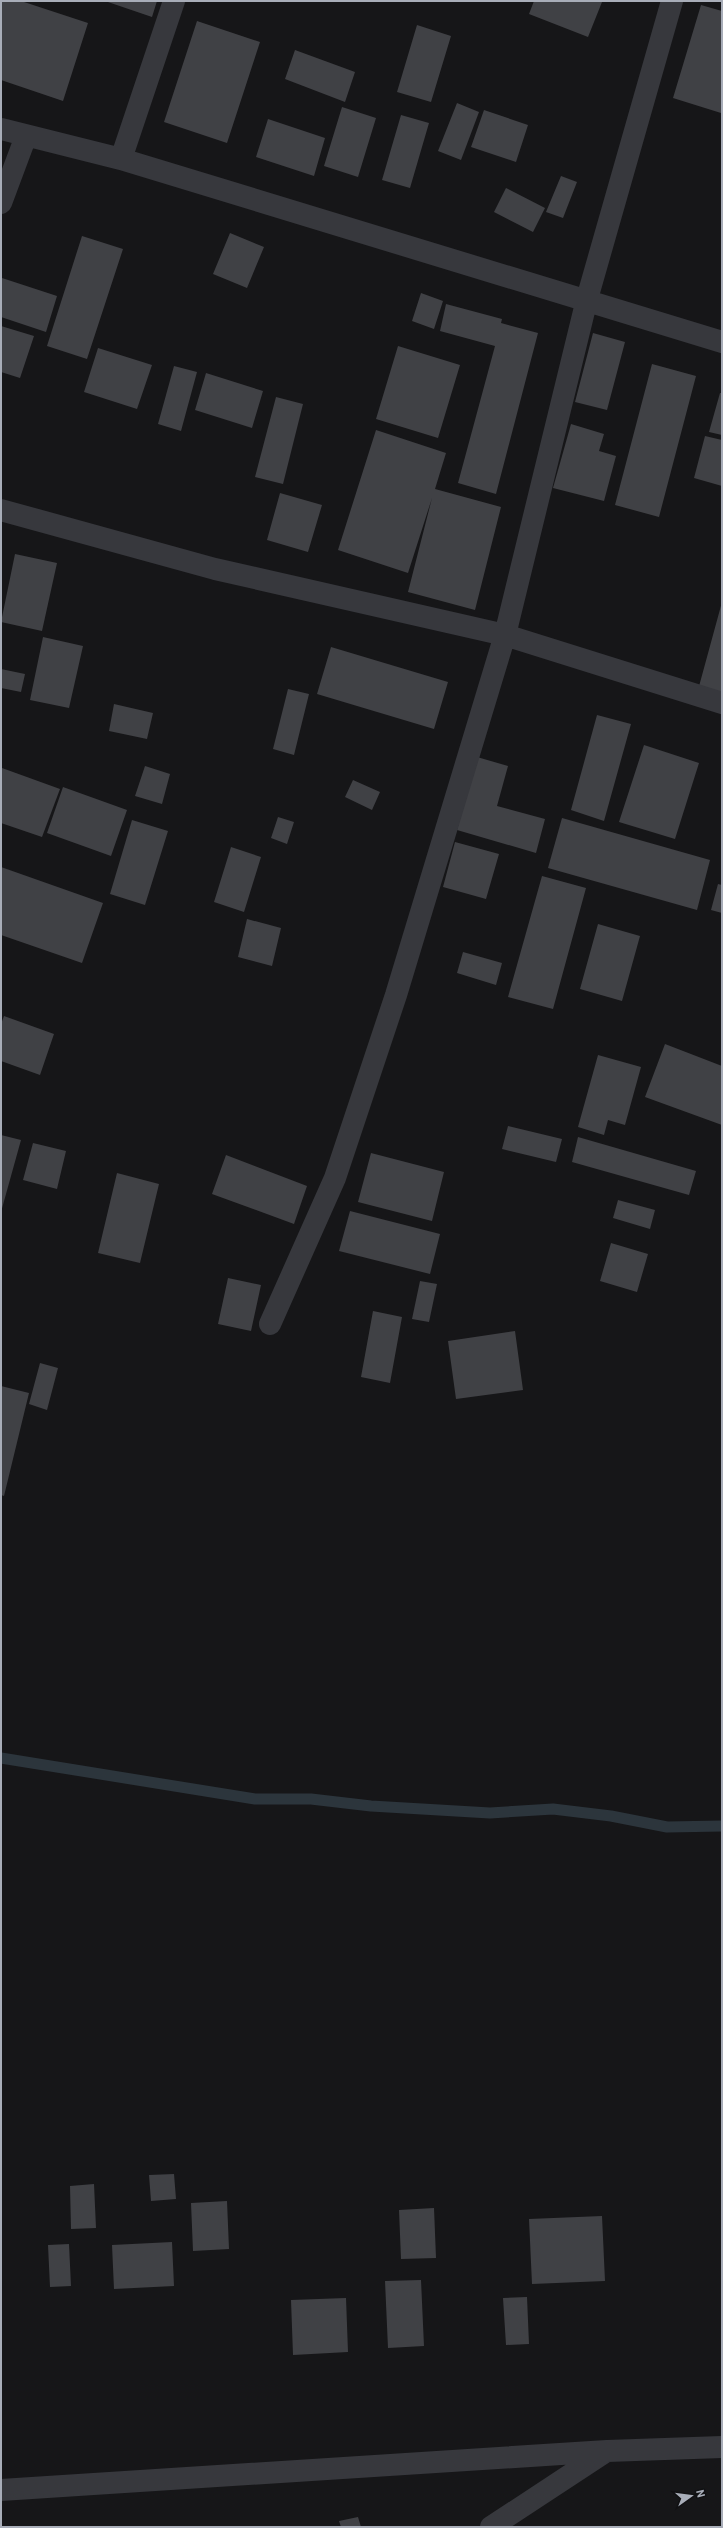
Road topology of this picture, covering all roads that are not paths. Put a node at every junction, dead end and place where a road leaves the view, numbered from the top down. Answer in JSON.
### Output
{"nodes":[{"id":1,"x":174,"y":1,"type":"edge"},
{"id":2,"x":672,"y":1,"type":"edge"},
{"id":3,"x":1,"y":128,"type":"edge"},
{"id":4,"x":26,"y":136,"type":"junction"},
{"id":5,"x":121,"y":159,"type":"junction"},
{"id":6,"x":1,"y":204,"type":"edge"},
{"id":7,"x":587,"y":299,"type":"junction"},
{"id":8,"x":722,"y":342,"type":"edge"},
{"id":9,"x":1,"y":510,"type":"edge"},
{"id":10,"x":505,"y":635,"type":"junction"},
{"id":11,"x":722,"y":703,"type":"edge"},
{"id":12,"x":270,"y":1324,"type":"dead end"},
{"id":13,"x":722,"y":2447,"type":"edge"},
{"id":14,"x":607,"y":2451,"type":"junction"},
{"id":15,"x":1,"y":2490,"type":"edge"},
{"id":16,"x":491,"y":2527,"type":"edge"}],
"edges":[{"from":1,"to":5,"type":"street"},
{"from":2,"to":7,"type":"street"},
{"from":3,"to":4,"type":"street"},
{"from":4,"to":5,"type":"street"},
{"from":4,"to":6,"type":"street"},
{"from":5,"to":7,"type":"street"},
{"from":7,"to":8,"type":"street"},
{"from":7,"to":10,"type":"street"},
{"from":9,"to":10,"type":"street"},
{"from":10,"to":11,"type":"street"},
{"from":10,"to":12,"type":"street"},
{"from":13,"to":14,"type":"street"},
{"from":14,"to":15,"type":"street"},
{"from":14,"to":16,"type":"street"}]}
